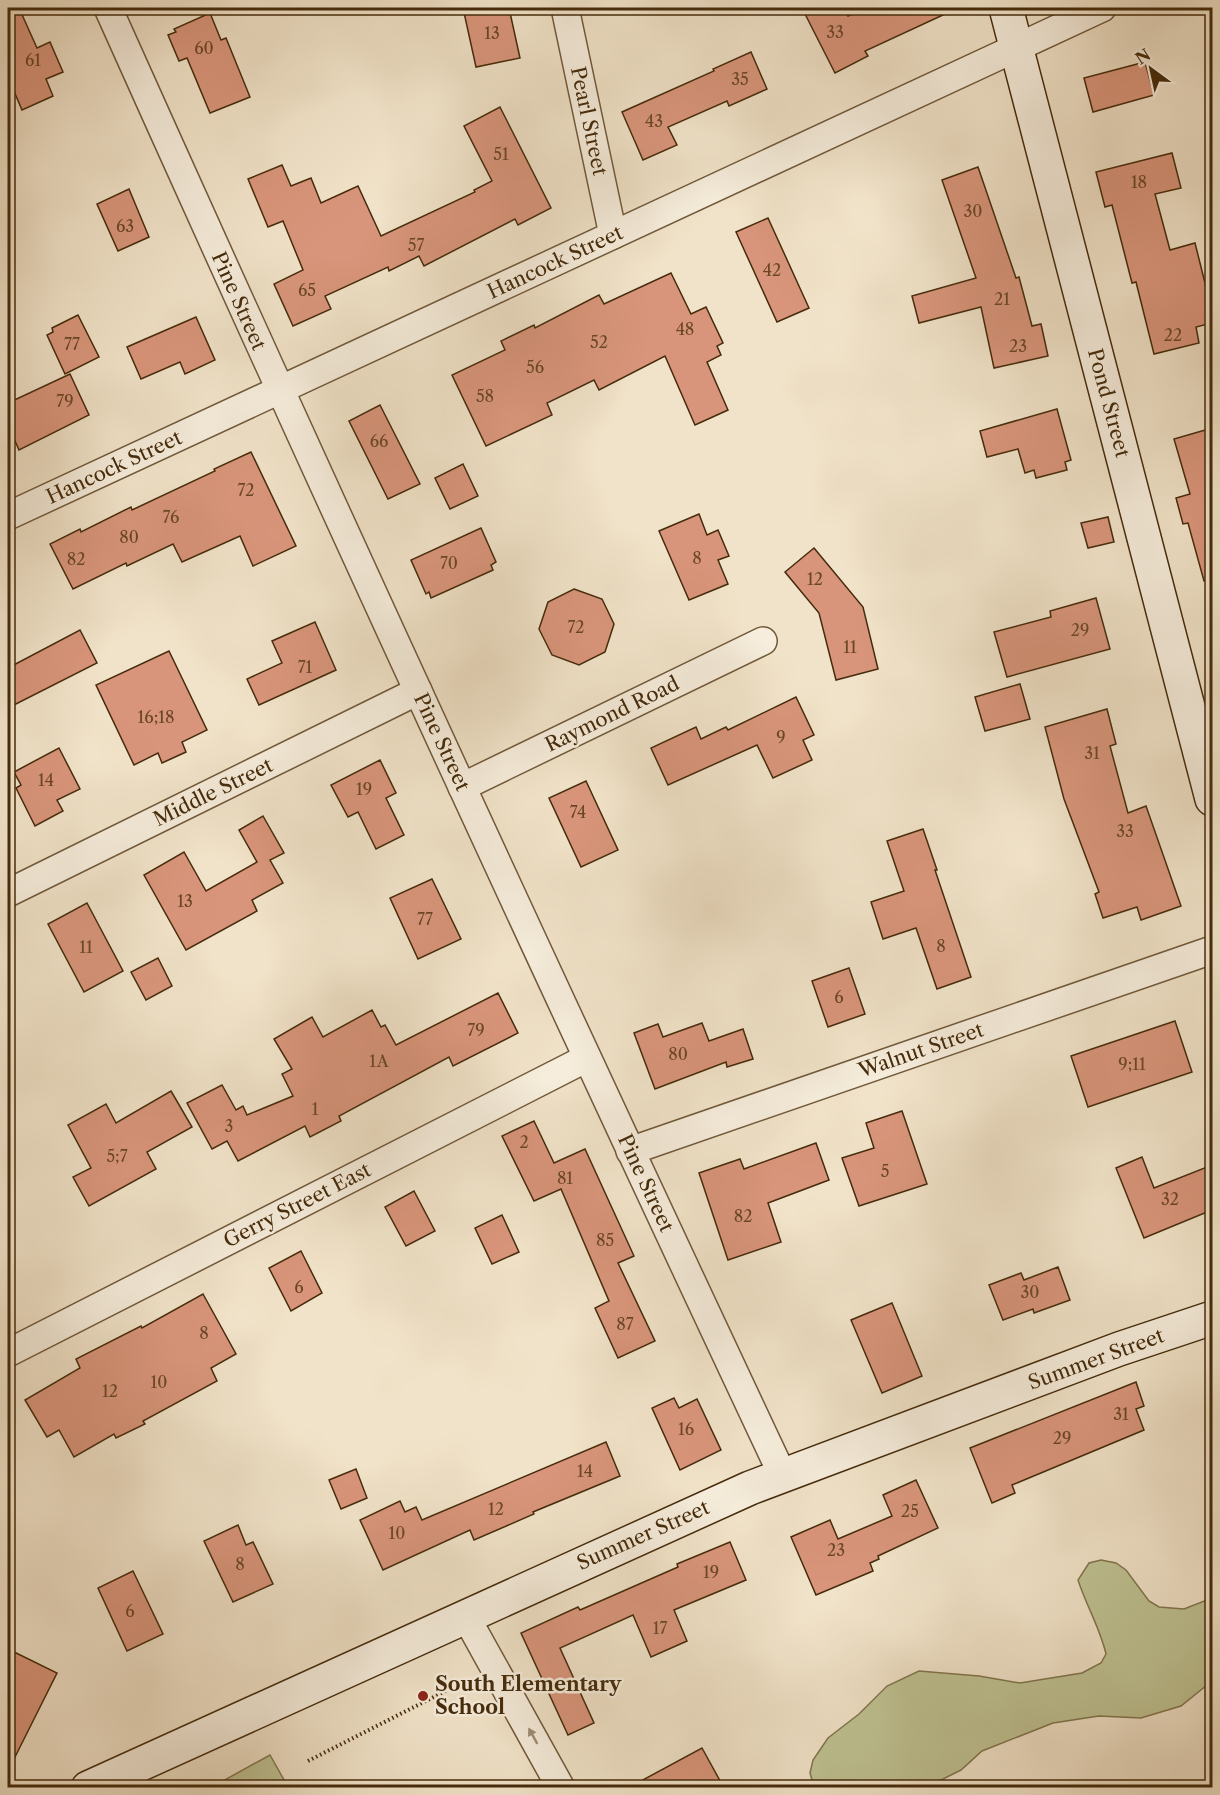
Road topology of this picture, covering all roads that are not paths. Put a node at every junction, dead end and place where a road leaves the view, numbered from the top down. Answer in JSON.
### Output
{"nodes":[{"id":1,"x":108,"y":8,"type":"edge"},
{"id":2,"x":565,"y":8,"type":"edge"},
{"id":3,"x":1006,"y":8,"type":"edge"},
{"id":4,"x":1102,"y":8,"type":"edge"},
{"id":5,"x":1016,"y":47,"type":"junction"},
{"id":6,"x":613,"y":235,"type":"junction"},
{"id":7,"x":279,"y":391,"type":"junction"},
{"id":8,"x":8,"y":516,"type":"edge"},
{"id":9,"x":763,"y":641,"type":"dead end"},
{"id":10,"x":418,"y":691,"type":"junction"},
{"id":11,"x":462,"y":787,"type":"junction"},
{"id":12,"x":1212,"y":799,"type":"edge"},
{"id":13,"x":8,"y":893,"type":"edge"},
{"id":14,"x":1212,"y":950,"type":"edge"},
{"id":15,"x":587,"y":1058,"type":"junction"},
{"id":16,"x":630,"y":1151,"type":"junction"},
{"id":17,"x":1212,"y":1318,"type":"edge"},
{"id":18,"x":8,"y":1353,"type":"edge"},
{"id":19,"x":782,"y":1474,"type":"junction"},
{"id":20,"x":465,"y":1615,"type":"junction"},
{"id":21,"x":88,"y":1788,"type":"edge"},
{"id":22,"x":561,"y":1788,"type":"edge"}],
"edges":[{"from":1,"to":7,"type":"street","name":"Pine Street"},
{"from":2,"to":6,"type":"street","name":"Pearl Street"},
{"from":3,"to":5,"type":"main road","name":"Pond Street"},
{"from":4,"to":5,"type":"street","name":"Hancock Street"},
{"from":5,"to":6,"type":"street","name":"Hancock Street"},
{"from":5,"to":12,"type":"main road","name":"Pond Street"},
{"from":6,"to":7,"type":"street","name":"Hancock Street"},
{"from":7,"to":8,"type":"street","name":"Hancock Street"},
{"from":7,"to":10,"type":"street","name":"Pine Street"},
{"from":9,"to":11,"type":"street","name":"Raymond Road"},
{"from":10,"to":11,"type":"street","name":"Pine Street"},
{"from":10,"to":13,"type":"street","name":"Middle Street"},
{"from":11,"to":15,"type":"street","name":"Pine Street"},
{"from":14,"to":16,"type":"street","name":"Walnut Street"},
{"from":15,"to":16,"type":"street","name":"Pine Street"},
{"from":15,"to":18,"type":"street","name":"Gerry Street East"},
{"from":16,"to":19,"type":"street","name":"Pine Street"},
{"from":17,"to":19,"type":"main road","name":"Summer Street"},
{"from":19,"to":20,"type":"main road","name":"Summer Street"},
{"from":20,"to":21,"type":"main road","name":"Summer Street"},
{"from":22,"to":20,"type":"street","one_way":true}]}
